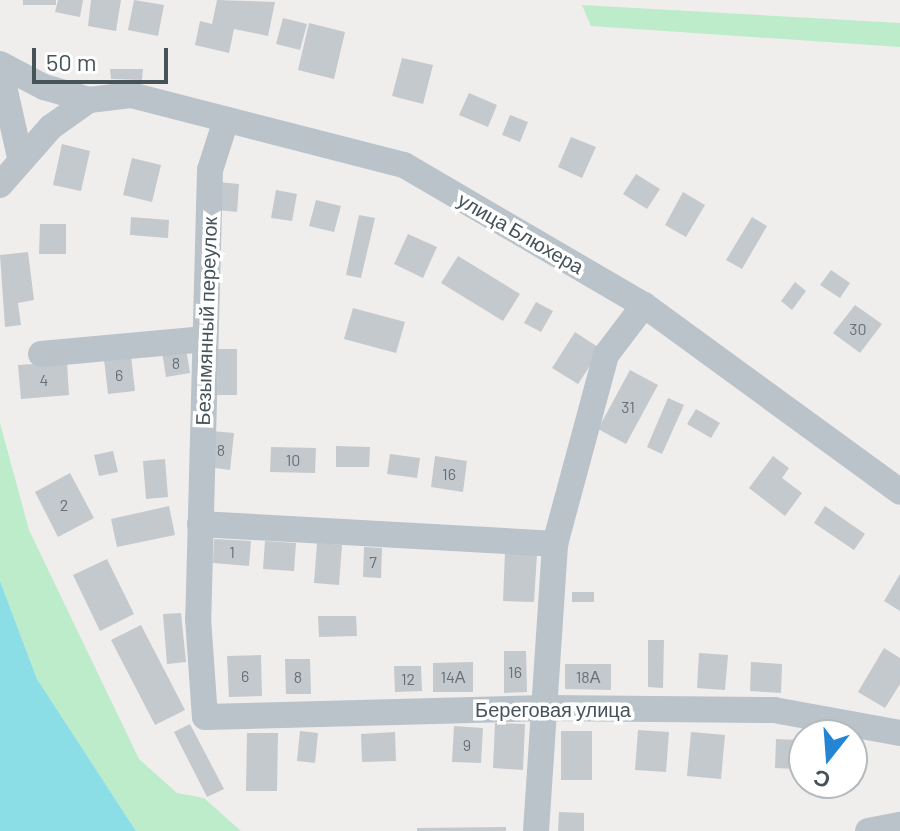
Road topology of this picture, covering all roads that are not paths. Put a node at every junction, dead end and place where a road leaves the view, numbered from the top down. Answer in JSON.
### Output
{"nodes":[{"id":1,"x":0,"y":66,"type":"edge"},
{"id":2,"x":89,"y":100,"type":"junction"},
{"id":3,"x":226,"y":120,"type":"junction"},
{"id":4,"x":20,"y":157,"type":"junction"},
{"id":5,"x":0,"y":185,"type":"edge"},
{"id":6,"x":644,"y":305,"type":"junction"},
{"id":7,"x":205,"y":339,"type":"junction"},
{"id":8,"x":41,"y":354,"type":"dead end"},
{"id":9,"x":900,"y":492,"type":"edge"},
{"id":10,"x":200,"y":524,"type":"junction"},
{"id":11,"x":555,"y":544,"type":"junction"},
{"id":12,"x":545,"y":708,"type":"junction"},
{"id":13,"x":205,"y":717,"type":"joint"},
{"id":14,"x":900,"y":733,"type":"edge"},
{"id":15,"x":900,"y":825,"type":"edge"},
{"id":16,"x":536,"y":831,"type":"edge"},
{"id":17,"x":868,"y":831,"type":"edge"}],
"edges":[{"from":1,"to":2,"type":"street","name":"улица Блюхера"},
{"from":1,"to":4,"type":"street"},
{"from":2,"to":3,"type":"street","name":"улица Блюхера"},
{"from":2,"to":4,"type":"street"},
{"from":3,"to":6,"type":"street","name":"улица Блюхера"},
{"from":3,"to":7,"type":"street","name":"Безымянный переулок"},
{"from":4,"to":5,"type":"street"},
{"from":6,"to":9,"type":"street","name":"улица Блюхера"},
{"from":6,"to":11,"type":"street"},
{"from":7,"to":8,"type":"street"},
{"from":7,"to":10,"type":"street","name":"Безымянный переулок"},
{"from":10,"to":11,"type":"street"},
{"from":10,"to":13,"type":"street","name":"Безымянный переулок"},
{"from":11,"to":12,"type":"street"},
{"from":12,"to":13,"type":"street","name":"Береговая улица"},
{"from":12,"to":14,"type":"street","name":"Береговая улица"},
{"from":12,"to":16,"type":"street"},
{"from":15,"to":17,"type":"street"}]}
